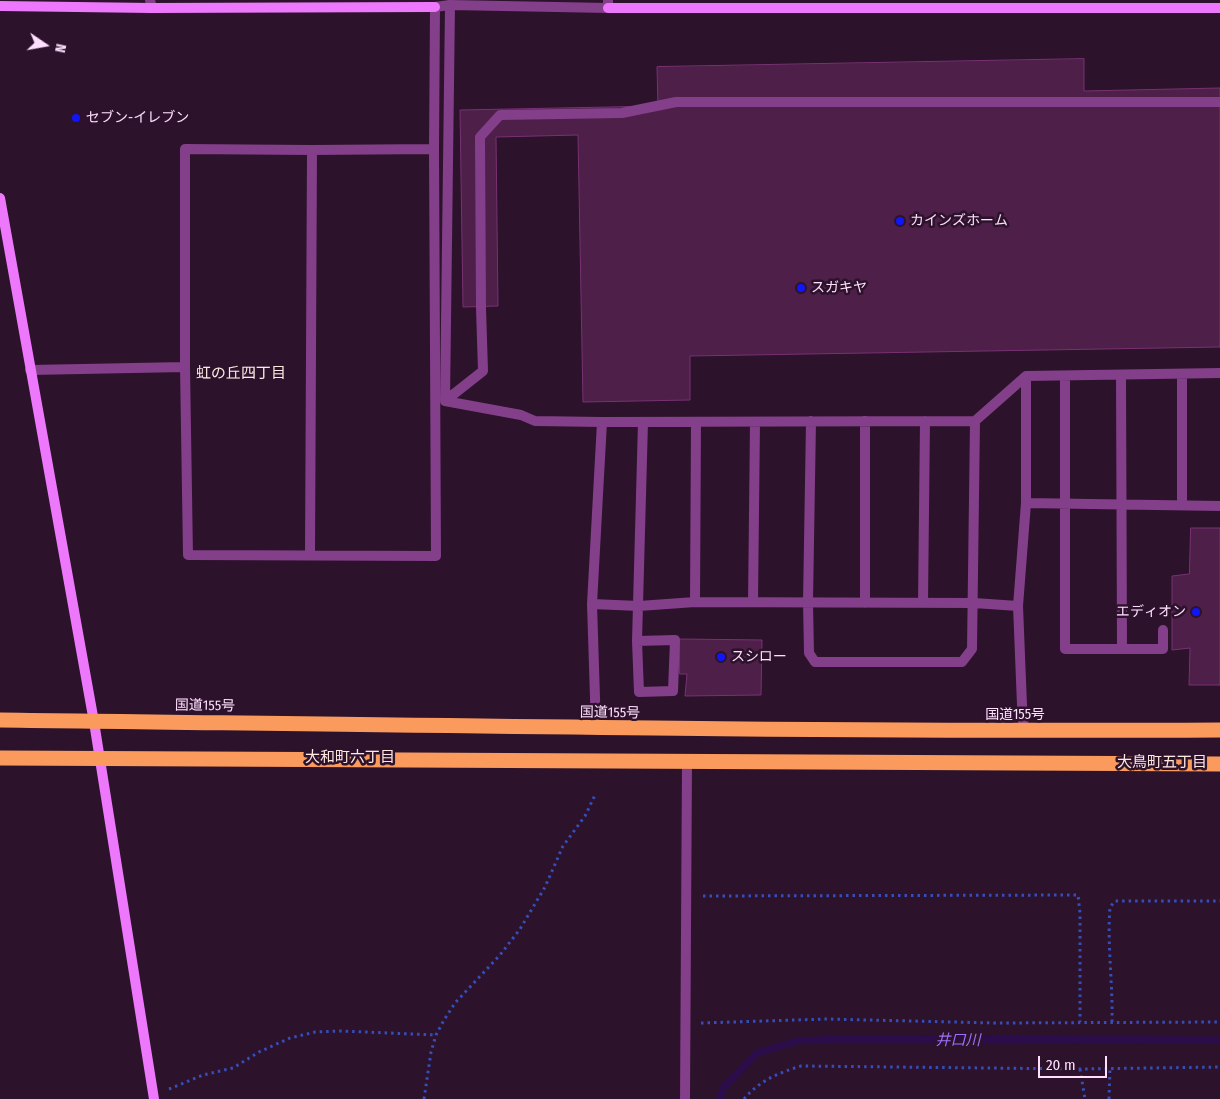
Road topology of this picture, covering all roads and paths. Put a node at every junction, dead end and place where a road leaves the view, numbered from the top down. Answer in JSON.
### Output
{"nodes":[{"id":1,"x":151,"y":4,"type":"edge"},
{"id":2,"x":608,"y":4,"type":"edge"},
{"id":3,"x":925,"y":4,"type":"edge"},
{"id":4,"x":450,"y":5,"type":"junction"},
{"id":5,"x":0,"y":6,"type":"edge"},
{"id":6,"x":436,"y":7,"type":"junction"},
{"id":7,"x":1220,"y":8,"type":"edge"},
{"id":8,"x":1220,"y":102,"type":"edge"},
{"id":9,"x":434,"y":149,"type":"junction"},
{"id":10,"x":312,"y":150,"type":"junction"},
{"id":11,"x":0,"y":198,"type":"edge"},
{"id":12,"x":185,"y":367,"type":"junction"},
{"id":13,"x":30,"y":370,"type":"junction"},
{"id":14,"x":1220,"y":373,"type":"edge"},
{"id":15,"x":1182,"y":374,"type":"junction"},
{"id":16,"x":1121,"y":375,"type":"junction"},
{"id":17,"x":1026,"y":376,"type":"junction"},
{"id":18,"x":1065,"y":376,"type":"junction"},
{"id":19,"x":445,"y":401,"type":"junction"},
{"id":20,"x":811,"y":421,"type":"junction"},
{"id":21,"x":865,"y":421,"type":"junction"},
{"id":22,"x":925,"y":421,"type":"junction"},
{"id":23,"x":975,"y":421,"type":"junction"},
{"id":24,"x":602,"y":422,"type":"junction"},
{"id":25,"x":643,"y":422,"type":"junction"},
{"id":26,"x":696,"y":422,"type":"junction"},
{"id":27,"x":755,"y":422,"type":"junction"},
{"id":28,"x":1026,"y":503,"type":"junction"},
{"id":29,"x":1065,"y":503,"type":"junction"},
{"id":30,"x":1122,"y":504,"type":"junction"},
{"id":31,"x":1182,"y":505,"type":"junction"},
{"id":32,"x":1220,"y":506,"type":"edge"},
{"id":33,"x":310,"y":555,"type":"junction"},
{"id":34,"x":694,"y":602,"type":"junction"},
{"id":35,"x":753,"y":602,"type":"junction"},
{"id":36,"x":808,"y":602,"type":"junction"},
{"id":37,"x":865,"y":603,"type":"junction"},
{"id":38,"x":923,"y":603,"type":"junction"},
{"id":39,"x":974,"y":603,"type":"junction"},
{"id":40,"x":592,"y":604,"type":"junction"},
{"id":41,"x":638,"y":606,"type":"junction"},
{"id":42,"x":1018,"y":606,"type":"junction"},
{"id":43,"x":1163,"y":630,"type":"dead end"},
{"id":44,"x":637,"y":641,"type":"junction"},
{"id":45,"x":1122,"y":649,"type":"junction"},
{"id":46,"x":0,"y":720,"type":"edge"},
{"id":47,"x":94,"y":722,"type":"junction"},
{"id":48,"x":596,"y":729,"type":"junction"},
{"id":49,"x":1220,"y":730,"type":"edge"},
{"id":50,"x":1024,"y":731,"type":"junction"},
{"id":51,"x":0,"y":758,"type":"edge"},
{"id":52,"x":100,"y":758,"type":"junction"},
{"id":53,"x":687,"y":760,"type":"junction"},
{"id":54,"x":1220,"y":764,"type":"edge"},
{"id":55,"x":595,"y":795,"type":"dead end"},
{"id":56,"x":686,"y":896,"type":"junction"},
{"id":57,"x":1220,"y":901,"type":"edge"},
{"id":58,"x":1080,"y":1022,"type":"junction"},
{"id":59,"x":1112,"y":1022,"type":"junction"},
{"id":60,"x":1220,"y":1022,"type":"edge"},
{"id":61,"x":685,"y":1023,"type":"junction"},
{"id":62,"x":436,"y":1036,"type":"junction"},
{"id":63,"x":1220,"y":1067,"type":"edge"},
{"id":64,"x":1110,"y":1068,"type":"junction"},
{"id":65,"x":1080,"y":1070,"type":"junction"},
{"id":66,"x":153,"y":1095,"type":"edge"},
{"id":67,"x":424,"y":1099,"type":"edge"},
{"id":68,"x":684,"y":1099,"type":"edge"},
{"id":69,"x":744,"y":1099,"type":"edge"},
{"id":70,"x":1085,"y":1099,"type":"edge"},
{"id":71,"x":1109,"y":1099,"type":"edge"}],
"edges":[{"from":1,"to":5,"type":"street"},
{"from":1,"to":6,"type":"street"},
{"from":2,"to":3,"type":"street"},
{"from":2,"to":4,"type":"street"},
{"from":3,"to":7,"type":"street"},
{"from":4,"to":6,"type":"street"},
{"from":4,"to":19,"type":"street"},
{"from":6,"to":9,"type":"street"},
{"from":8,"to":19,"type":"street"},
{"from":9,"to":10,"type":"street"},
{"from":9,"to":33,"type":"street"},
{"from":10,"to":12,"type":"street"},
{"from":10,"to":33,"type":"street"},
{"from":11,"to":13,"type":"street"},
{"from":12,"to":13,"type":"street"},
{"from":12,"to":33,"type":"street"},
{"from":13,"to":47,"type":"street"},
{"from":14,"to":15,"type":"street"},
{"from":15,"to":16,"type":"street"},
{"from":15,"to":31,"type":"street"},
{"from":16,"to":18,"type":"street"},
{"from":16,"to":30,"type":"street"},
{"from":17,"to":18,"type":"street"},
{"from":17,"to":23,"type":"street"},
{"from":17,"to":28,"type":"street"},
{"from":18,"to":29,"type":"street"},
{"from":19,"to":24,"type":"street"},
{"from":20,"to":21,"type":"street"},
{"from":20,"to":27,"type":"street"},
{"from":20,"to":36,"type":"street"},
{"from":21,"to":22,"type":"street"},
{"from":21,"to":37,"type":"street"},
{"from":22,"to":23,"type":"street"},
{"from":22,"to":38,"type":"street"},
{"from":23,"to":39,"type":"street"},
{"from":24,"to":25,"type":"street"},
{"from":24,"to":40,"type":"street"},
{"from":25,"to":26,"type":"street"},
{"from":25,"to":41,"type":"street"},
{"from":26,"to":27,"type":"street"},
{"from":26,"to":34,"type":"street"},
{"from":27,"to":35,"type":"street"},
{"from":28,"to":29,"type":"street"},
{"from":28,"to":42,"type":"street"},
{"from":29,"to":30,"type":"street"},
{"from":29,"to":45,"type":"street"},
{"from":30,"to":31,"type":"street"},
{"from":30,"to":45,"type":"street"},
{"from":31,"to":32,"type":"street"},
{"from":34,"to":35,"type":"street"},
{"from":34,"to":41,"type":"street"},
{"from":35,"to":36,"type":"street"},
{"from":36,"to":37,"type":"street"},
{"from":36,"to":39,"type":"street"},
{"from":37,"to":38,"type":"street"},
{"from":38,"to":39,"type":"street"},
{"from":39,"to":42,"type":"street"},
{"from":40,"to":41,"type":"street"},
{"from":40,"to":48,"type":"street"},
{"from":41,"to":44,"type":"street"},
{"from":42,"to":50,"type":"street"},
{"from":43,"to":45,"type":"street"},
{"from":44,"to":44,"type":"street"},
{"from":46,"to":47,"type":"highway","name":"国道155号"},
{"from":47,"to":48,"type":"highway","name":"国道155号"},
{"from":47,"to":52,"type":"street"},
{"from":48,"to":50,"type":"highway","name":"国道155号"},
{"from":49,"to":50,"type":"highway","name":"国道155号"},
{"from":51,"to":52,"type":"highway"},
{"from":52,"to":53,"type":"highway"},
{"from":52,"to":66,"type":"street"},
{"from":53,"to":54,"type":"highway"},
{"from":53,"to":56,"type":"street"},
{"from":55,"to":62,"type":"path"},
{"from":56,"to":58,"type":"path"},
{"from":56,"to":61,"type":"street"},
{"from":57,"to":59,"type":"path"},
{"from":58,"to":59,"type":"path"},
{"from":58,"to":61,"type":"path"},
{"from":59,"to":60,"type":"path"},
{"from":61,"to":68,"type":"street"},
{"from":62,"to":66,"type":"path"},
{"from":62,"to":67,"type":"path"},
{"from":63,"to":64,"type":"path"},
{"from":64,"to":65,"type":"path"},
{"from":64,"to":71,"type":"path"},
{"from":65,"to":69,"type":"path"},
{"from":65,"to":70,"type":"path"}]}
